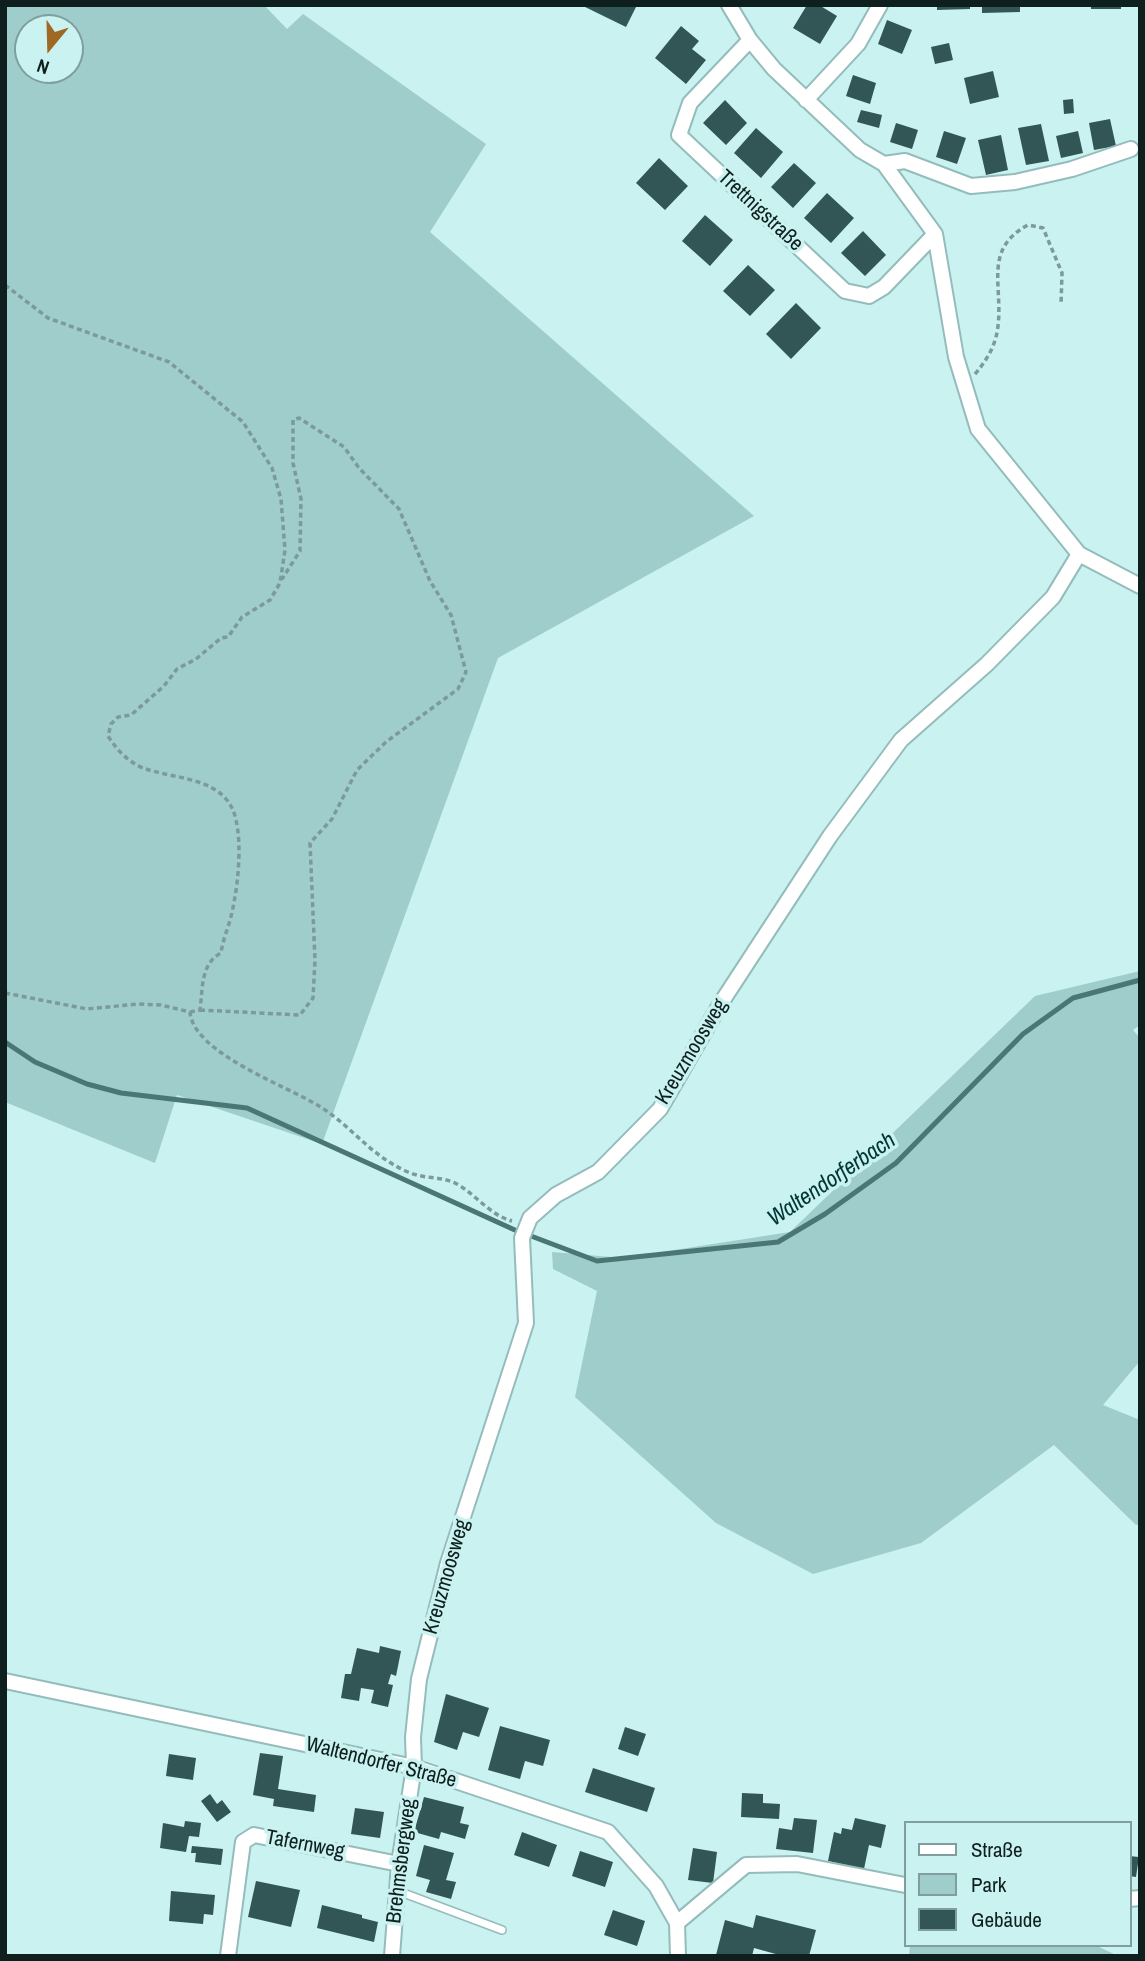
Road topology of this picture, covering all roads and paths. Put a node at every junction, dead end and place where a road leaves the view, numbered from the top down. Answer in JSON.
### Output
{"nodes":[{"id":1,"x":729,"y":5,"type":"edge"},
{"id":2,"x":880,"y":5,"type":"edge"},
{"id":3,"x":750,"y":40,"type":"junction"},
{"id":4,"x":806,"y":100,"type":"junction"},
{"id":5,"x":1130,"y":149,"type":"dead end"},
{"id":6,"x":884,"y":164,"type":"junction"},
{"id":7,"x":935,"y":234,"type":"junction"},
{"id":8,"x":5,"y":285,"type":"edge"},
{"id":9,"x":1061,"y":305,"type":"dead end"},
{"id":10,"x":965,"y":387,"type":"junction"},
{"id":11,"x":1079,"y":554,"type":"junction"},
{"id":12,"x":279,"y":583,"type":"junction"},
{"id":13,"x":1140,"y":586,"type":"edge"},
{"id":14,"x":5,"y":993,"type":"edge"},
{"id":15,"x":200,"y":1010,"type":"junction"},
{"id":16,"x":190,"y":1013,"type":"junction"},
{"id":17,"x":530,"y":1218,"type":"junction"},
{"id":18,"x":5,"y":1681,"type":"edge"},
{"id":19,"x":414,"y":1767,"type":"junction"},
{"id":20,"x":399,"y":1864,"type":"junction"},
{"id":21,"x":904,"y":1885,"type":"edge"},
{"id":22,"x":398,"y":1891,"type":"junction"},
{"id":23,"x":677,"y":1923,"type":"junction"},
{"id":24,"x":502,"y":1930,"type":"dead end"},
{"id":25,"x":228,"y":1956,"type":"edge"},
{"id":26,"x":392,"y":1956,"type":"edge"},
{"id":27,"x":678,"y":1956,"type":"edge"}],
"edges":[{"from":1,"to":3,"type":"street"},
{"from":2,"to":4,"type":"street"},
{"from":3,"to":4,"type":"street"},
{"from":3,"to":7,"type":"street","name":"Trettnigstraße"},
{"from":4,"to":6,"type":"street"},
{"from":5,"to":6,"type":"street"},
{"from":6,"to":7,"type":"street"},
{"from":7,"to":10,"type":"street"},
{"from":8,"to":12,"type":"path"},
{"from":9,"to":10,"type":"path"},
{"from":10,"to":11,"type":"street"},
{"from":11,"to":13,"type":"street"},
{"from":11,"to":17,"type":"street","name":"Kreuzmoosweg"},
{"from":12,"to":15,"type":"path"},
{"from":12,"to":15,"type":"path"},
{"from":14,"to":16,"type":"path"},
{"from":15,"to":16,"type":"path"},
{"from":16,"to":17,"type":"path"},
{"from":17,"to":19,"type":"street","name":"Kreuzmoosweg"},
{"from":18,"to":19,"type":"street","name":"Waltendorfer Straße"},
{"from":19,"to":20,"type":"street","name":"Brehmsbergweg"},
{"from":19,"to":23,"type":"street","name":"Waltendorfer Straße"},
{"from":20,"to":22,"type":"street","name":"Brehmsbergweg"},
{"from":20,"to":25,"type":"street","name":"Tafernweg"},
{"from":21,"to":23,"type":"street"},
{"from":22,"to":24,"type":"lane"},
{"from":22,"to":26,"type":"street","name":"Brehmsbergweg"},
{"from":23,"to":27,"type":"street","name":"Waltendorfer Straße"}]}
